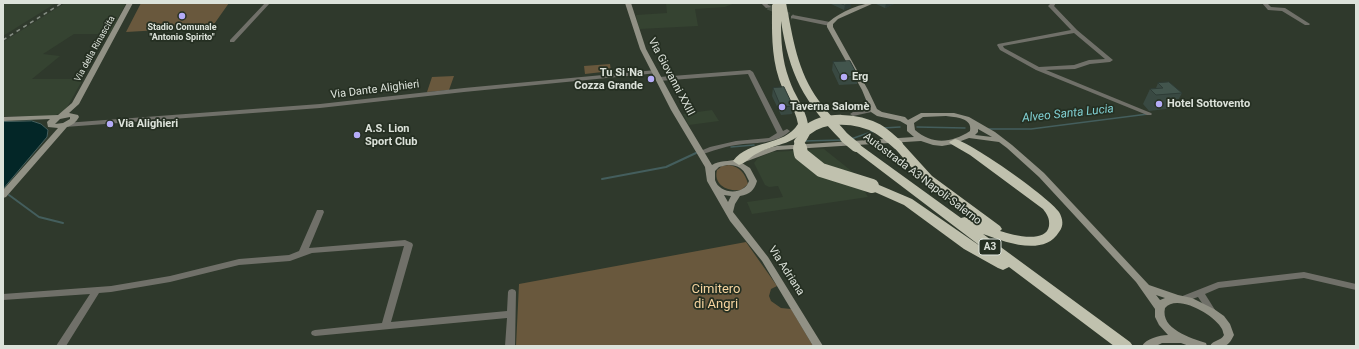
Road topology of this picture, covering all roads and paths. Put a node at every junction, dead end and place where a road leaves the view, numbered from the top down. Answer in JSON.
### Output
{"nodes":[{"id":1,"x":130,"y":3,"type":"edge"},
{"id":2,"x":268,"y":3,"type":"edge"},
{"id":3,"x":628,"y":3,"type":"edge"},
{"id":4,"x":763,"y":3,"type":"edge"},
{"id":5,"x":871,"y":3,"type":"edge"},
{"id":6,"x":1054,"y":3,"type":"edge"},
{"id":7,"x":1264,"y":3,"type":"edge"},
{"id":8,"x":775,"y":5,"type":"edge"},
{"id":9,"x":793,"y":17,"type":"tunnel mouth"},
{"id":10,"x":830,"y":24,"type":"junction"},
{"id":11,"x":1307,"y":24,"type":"dead end"},
{"id":12,"x":1075,"y":31,"type":"junction"},
{"id":13,"x":232,"y":40,"type":"dead end"},
{"id":14,"x":1038,"y":69,"type":"junction"},
{"id":15,"x":658,"y":75,"type":"junction"},
{"id":16,"x":75,"y":104,"type":"junction"},
{"id":17,"x":874,"y":110,"type":"junction"},
{"id":18,"x":853,"y":114,"type":"dead end"},
{"id":19,"x":1149,"y":114,"type":"dead end"},
{"id":20,"x":75,"y":116,"type":"junction"},
{"id":21,"x":893,"y":116,"type":"junction"},
{"id":22,"x":918,"y":116,"type":"junction"},
{"id":23,"x":60,"y":117,"type":"junction"},
{"id":24,"x":3,"y":119,"type":"edge"},
{"id":25,"x":36,"y":119,"type":"junction"},
{"id":26,"x":96,"y":123,"type":"junction"},
{"id":27,"x":974,"y":123,"type":"junction"},
{"id":28,"x":52,"y":124,"type":"junction"},
{"id":29,"x":65,"y":125,"type":"junction"},
{"id":30,"x":911,"y":128,"type":"junction"},
{"id":31,"x":968,"y":136,"type":"junction"},
{"id":32,"x":922,"y":140,"type":"junction"},
{"id":33,"x":1002,"y":141,"type":"junction"},
{"id":34,"x":49,"y":142,"type":"junction"},
{"id":35,"x":901,"y":142,"type":"junction"},
{"id":36,"x":955,"y":142,"type":"junction"},
{"id":37,"x":846,"y":143,"type":"junction"},
{"id":38,"x":702,"y":155,"type":"junction"},
{"id":39,"x":752,"y":157,"type":"junction"},
{"id":40,"x":731,"y":162,"type":"junction"},
{"id":41,"x":884,"y":170,"type":"junction"},
{"id":42,"x":749,"y":171,"type":"junction"},
{"id":43,"x":710,"y":173,"type":"junction"},
{"id":44,"x":715,"y":187,"type":"junction"},
{"id":45,"x":737,"y":194,"type":"junction"},
{"id":46,"x":3,"y":195,"type":"edge"},
{"id":47,"x":320,"y":212,"type":"dead end"},
{"id":48,"x":730,"y":212,"type":"junction"},
{"id":49,"x":1018,"y":240,"type":"junction"},
{"id":50,"x":303,"y":252,"type":"junction"},
{"id":51,"x":1003,"y":265,"type":"junction"},
{"id":52,"x":1144,"y":285,"type":"junction"},
{"id":53,"x":1356,"y":287,"type":"edge"},
{"id":54,"x":97,"y":290,"type":"junction"},
{"id":55,"x":512,"y":292,"type":"dead end"},
{"id":56,"x":1200,"y":294,"type":"junction"},
{"id":57,"x":3,"y":297,"type":"edge"},
{"id":58,"x":1180,"y":299,"type":"junction"},
{"id":59,"x":1159,"y":308,"type":"junction"},
{"id":60,"x":1210,"y":310,"type":"junction"},
{"id":61,"x":511,"y":314,"type":"junction"},
{"id":62,"x":388,"y":326,"type":"junction"},
{"id":63,"x":1165,"y":326,"type":"junction"},
{"id":64,"x":315,"y":333,"type":"dead end"},
{"id":65,"x":1161,"y":339,"type":"junction"},
{"id":66,"x":1182,"y":339,"type":"junction"},
{"id":67,"x":61,"y":346,"type":"edge"},
{"id":68,"x":510,"y":346,"type":"edge"},
{"id":69,"x":818,"y":346,"type":"edge"},
{"id":70,"x":1112,"y":346,"type":"edge"},
{"id":71,"x":1125,"y":346,"type":"edge"},
{"id":72,"x":1147,"y":346,"type":"edge"},
{"id":73,"x":1202,"y":346,"type":"edge"},
{"id":74,"x":1215,"y":346,"type":"edge"}],
"edges":[{"from":1,"to":16,"type":"main road","name":"Via della Rinascita"},
{"from":2,"to":13,"type":"street"},
{"from":3,"to":15,"type":"main road","name":"Via Giovanni XXIII"},
{"from":4,"to":8,"type":"street"},
{"from":5,"to":10,"type":"main road"},
{"from":6,"to":12,"type":"street"},
{"from":7,"to":11,"type":"street"},
{"from":8,"to":37,"type":"highway","name":"Autostrada A3 Napoli-Salerno","number":"A3"},
{"from":8,"to":40,"type":"highway"},
{"from":9,"to":10,"type":"street"},
{"from":10,"to":17,"type":"main road"},
{"from":12,"to":14,"type":"street"},
{"from":12,"to":14,"type":"street"},
{"from":14,"to":19,"type":"street"},
{"from":15,"to":26,"type":"street","name":"Via Dante Alighieri"},
{"from":15,"to":38,"type":"main road","name":"Via Giovanni XXIII"},
{"from":15,"to":38,"type":"street","name":"Via Dante Alighieri"},
{"from":16,"to":20,"type":"main road","name":"Via della Rinascita"},
{"from":16,"to":23,"type":"main road","name":"Via della Rinascita"},
{"from":17,"to":18,"type":"street"},
{"from":17,"to":21,"type":"main road"},
{"from":20,"to":23,"type":"main road"},
{"from":20,"to":26,"type":"street","name":"Via Dante Alighieri"},
{"from":20,"to":29,"type":"main road"},
{"from":21,"to":22,"type":"main road"},
{"from":21,"to":30,"type":"main road"},
{"from":22,"to":27,"type":"main road"},
{"from":22,"to":30,"type":"main road"},
{"from":23,"to":25,"type":"main road"},
{"from":23,"to":28,"type":"main road","name":"Via della Rinascita"},
{"from":24,"to":25,"type":"main road"},
{"from":25,"to":28,"type":"main road"},
{"from":26,"to":29,"type":"street","name":"Via Dante Alighieri"},
{"from":27,"to":31,"type":"main road"},
{"from":27,"to":33,"type":"main road"},
{"from":28,"to":29,"type":"main road"},
{"from":28,"to":34,"type":"main road"},
{"from":29,"to":34,"type":"main road"},
{"from":30,"to":32,"type":"main road"},
{"from":30,"to":35,"type":"main road"},
{"from":31,"to":33,"type":"main road"},
{"from":31,"to":36,"type":"main road"},
{"from":32,"to":35,"type":"main road"},
{"from":32,"to":36,"type":"main road"},
{"from":33,"to":52,"type":"main road"},
{"from":34,"to":46,"type":"main road"},
{"from":35,"to":39,"type":"main road"},
{"from":35,"to":49,"type":"highway"},
{"from":35,"to":51,"type":"highway","bridge":true},
{"from":36,"to":49,"type":"highway"},
{"from":37,"to":41,"type":"highway","name":"Autostrada A3 Napoli-Salerno","number":"A3"},
{"from":37,"to":51,"type":"highway","name":"Autostrada A3 Napoli-Salerno","number":"A3"},
{"from":38,"to":40,"type":"main road"},
{"from":38,"to":43,"type":"main road","name":"Via Giovanni XXIII"},
{"from":39,"to":40,"type":"main road"},
{"from":39,"to":42,"type":"main road"},
{"from":40,"to":42,"type":"main road"},
{"from":40,"to":43,"type":"main road"},
{"from":41,"to":49,"type":"highway"},
{"from":41,"to":71,"type":"highway","name":"Autostrada A3 Napoli-Salerno","number":"A3"},
{"from":42,"to":45,"type":"main road"},
{"from":43,"to":44,"type":"main road"},
{"from":44,"to":45,"type":"main road"},
{"from":44,"to":48,"type":"main road","name":"Via Adriana"},
{"from":45,"to":48,"type":"main road"},
{"from":47,"to":50,"type":"street"},
{"from":48,"to":69,"type":"main road","name":"Via Adriana"},
{"from":50,"to":54,"type":"street"},
{"from":50,"to":62,"type":"street"},
{"from":51,"to":70,"type":"highway","name":"Autostrada A3 Napoli-Salerno","number":"A3"},
{"from":52,"to":58,"type":"main road"},
{"from":52,"to":59,"type":"main road"},
{"from":53,"to":56,"type":"street"},
{"from":54,"to":57,"type":"street"},
{"from":54,"to":67,"type":"street"},
{"from":55,"to":61,"type":"street"},
{"from":56,"to":58,"type":"street"},
{"from":56,"to":60,"type":"street"},
{"from":58,"to":59,"type":"main road"},
{"from":58,"to":60,"type":"main road"},
{"from":59,"to":63,"type":"main road"},
{"from":60,"to":74,"type":"main road"},
{"from":61,"to":62,"type":"street"},
{"from":61,"to":68,"type":"street"},
{"from":62,"to":64,"type":"street"},
{"from":63,"to":65,"type":"main road"},
{"from":63,"to":66,"type":"main road"},
{"from":65,"to":66,"type":"main road"},
{"from":65,"to":72,"type":"main road"},
{"from":66,"to":73,"type":"main road"}]}
